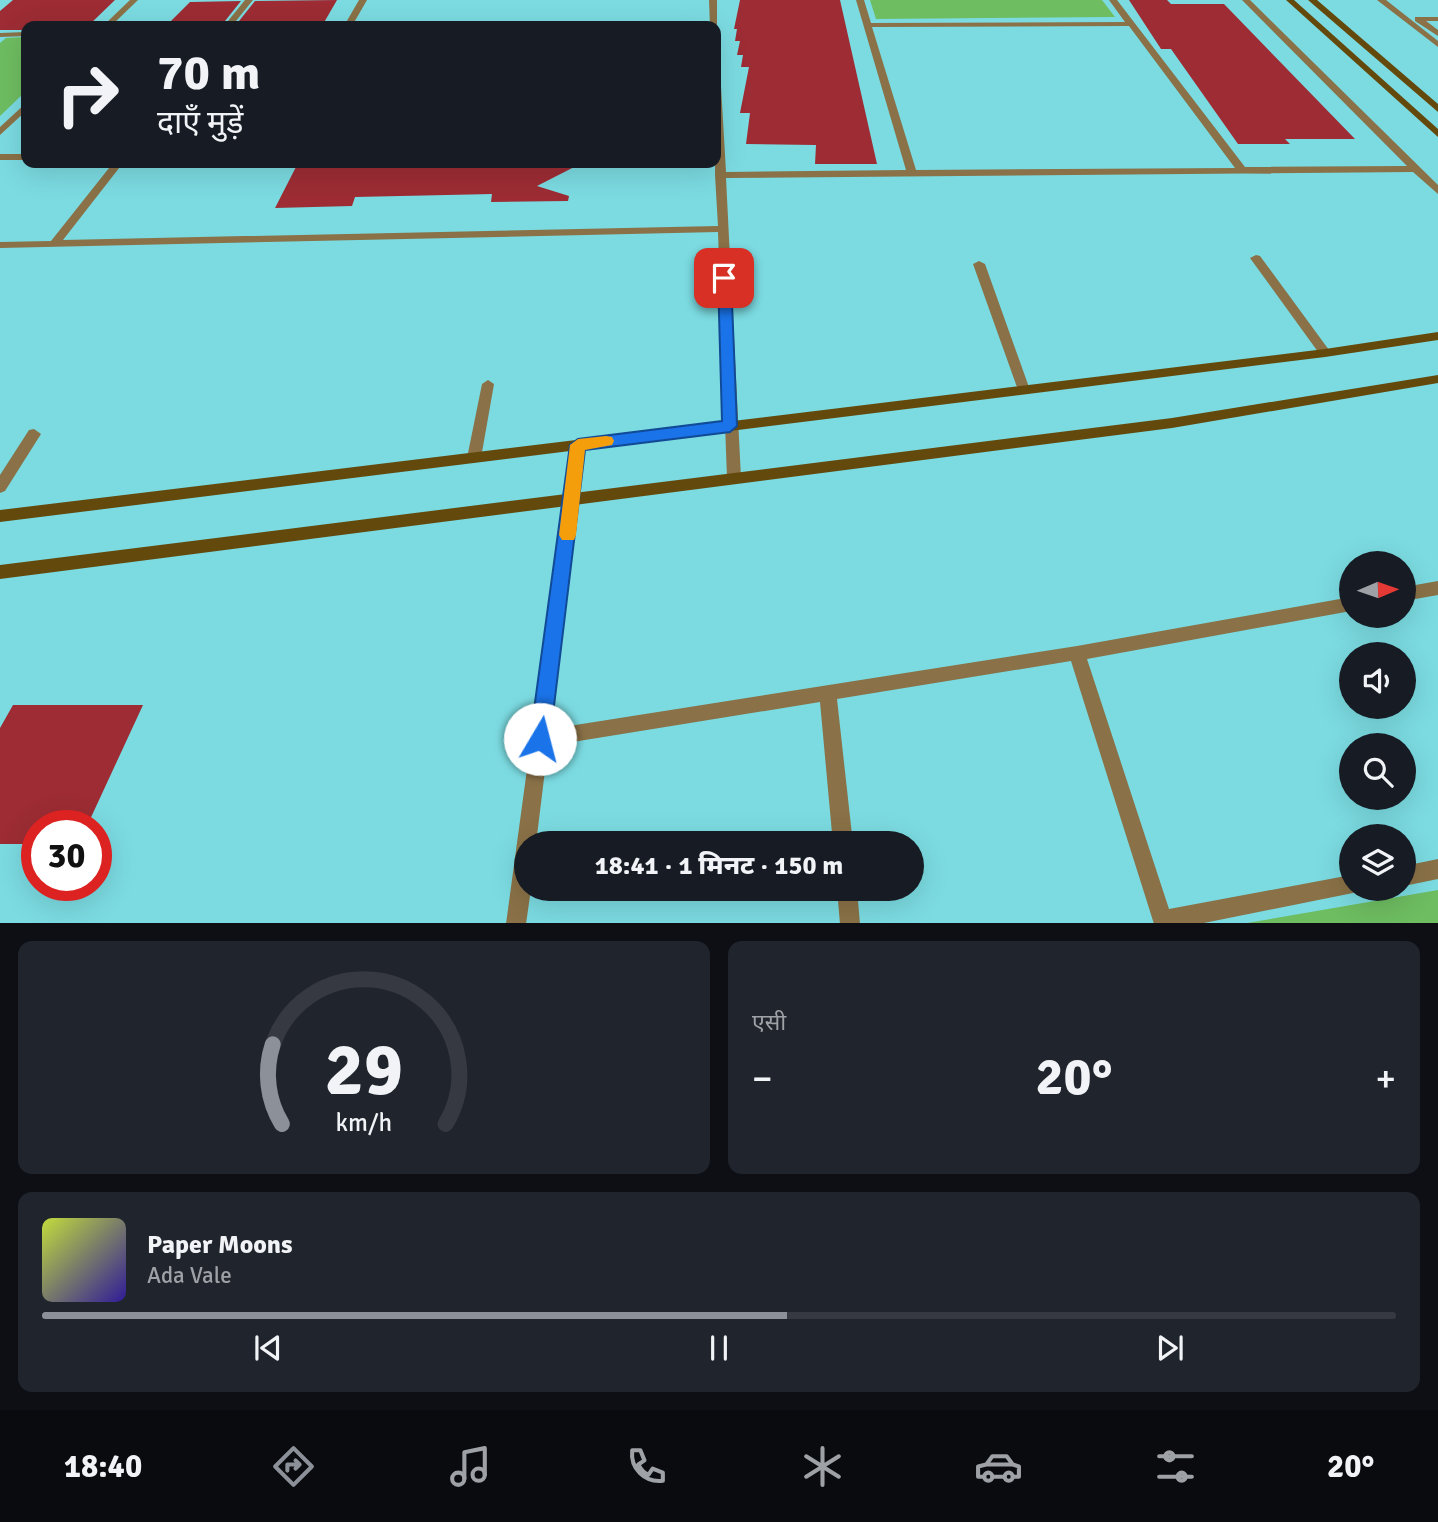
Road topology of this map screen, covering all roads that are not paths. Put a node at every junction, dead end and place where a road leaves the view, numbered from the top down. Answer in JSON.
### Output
{"nodes":[{"id":1,"x":134,"y":0,"type":"edge"},
{"id":2,"x":249,"y":0,"type":"edge"},
{"id":3,"x":363,"y":0,"type":"edge"},
{"id":4,"x":713,"y":0,"type":"edge"},
{"id":5,"x":860,"y":0,"type":"edge"},
{"id":6,"x":1113,"y":0,"type":"edge"},
{"id":7,"x":1246,"y":0,"type":"edge"},
{"id":8,"x":1290,"y":0,"type":"edge"},
{"id":9,"x":1312,"y":0,"type":"edge"},
{"id":10,"x":1381,"y":0,"type":"edge"},
{"id":11,"x":1438,"y":19,"type":"edge"},
{"id":12,"x":112,"y":21,"type":"edge"},
{"id":13,"x":232,"y":21,"type":"edge"},
{"id":14,"x":351,"y":21,"type":"edge"},
{"id":15,"x":714,"y":21,"type":"edge"},
{"id":16,"x":1131,"y":24,"type":"junction"},
{"id":17,"x":868,"y":25,"type":"junction"},
{"id":18,"x":21,"y":34,"type":"edge"},
{"id":19,"x":1438,"y":34,"type":"edge"},
{"id":20,"x":0,"y":35,"type":"edge"},
{"id":21,"x":1438,"y":46,"type":"edge"},
{"id":22,"x":1438,"y":109,"type":"edge"},
{"id":23,"x":21,"y":111,"type":"edge"},
{"id":24,"x":0,"y":132,"type":"edge"},
{"id":25,"x":1438,"y":134,"type":"edge"},
{"id":26,"x":0,"y":157,"type":"edge"},
{"id":27,"x":21,"y":157,"type":"edge"},
{"id":28,"x":114,"y":168,"type":"edge"},
{"id":29,"x":720,"y":168,"type":"edge"},
{"id":30,"x":1416,"y":169,"type":"junction"},
{"id":31,"x":1242,"y":170,"type":"junction"},
{"id":32,"x":912,"y":173,"type":"junction"},
{"id":33,"x":720,"y":175,"type":"junction"},
{"id":34,"x":1438,"y":191,"type":"edge"},
{"id":35,"x":723,"y":229,"type":"junction"},
{"id":36,"x":54,"y":244,"type":"junction"},
{"id":37,"x":0,"y":245,"type":"edge"},
{"id":38,"x":1256,"y":258,"type":"dead end"},
{"id":39,"x":979,"y":264,"type":"dead end"},
{"id":40,"x":1438,"y":336,"type":"edge"},
{"id":41,"x":1325,"y":353,"type":"junction"},
{"id":42,"x":1438,"y":379,"type":"edge"},
{"id":43,"x":488,"y":384,"type":"dead end"},
{"id":44,"x":1024,"y":390,"type":"junction"},
{"id":45,"x":730,"y":426,"type":"junction"},
{"id":46,"x":34,"y":434,"type":"dead end"},
{"id":47,"x":578,"y":445,"type":"junction"},
{"id":48,"x":474,"y":458,"type":"junction"},
{"id":49,"x":734,"y":478,"type":"junction"},
{"id":50,"x":0,"y":487,"type":"edge"},
{"id":51,"x":572,"y":499,"type":"junction"},
{"id":52,"x":0,"y":516,"type":"edge"},
{"id":53,"x":0,"y":572,"type":"edge"},
{"id":54,"x":1438,"y":588,"type":"edge"},
{"id":55,"x":1416,"y":592,"type":"edge"},
{"id":56,"x":1339,"y":606,"type":"edge"},
{"id":57,"x":1077,"y":653,"type":"junction"},
{"id":58,"x":828,"y":693,"type":"junction"},
{"id":59,"x":540,"y":739,"type":"junction"},
{"id":60,"x":842,"y":831,"type":"edge"},
{"id":61,"x":1438,"y":869,"type":"edge"},
{"id":62,"x":1416,"y":874,"type":"edge"},
{"id":63,"x":1339,"y":888,"type":"edge"},
{"id":64,"x":848,"y":901,"type":"edge"},
{"id":65,"x":1163,"y":922,"type":"edge"},
{"id":66,"x":516,"y":923,"type":"edge"},
{"id":67,"x":850,"y":923,"type":"edge"}],
"edges":[{"from":1,"to":12,"type":"street"},
{"from":2,"to":13,"type":"street"},
{"from":3,"to":14,"type":"street"},
{"from":4,"to":15,"type":"street"},
{"from":5,"to":17,"type":"street"},
{"from":6,"to":16,"type":"street"},
{"from":7,"to":30,"type":"street"},
{"from":8,"to":25,"type":"street"},
{"from":9,"to":22,"type":"street"},
{"from":10,"to":21,"type":"street"},
{"from":11,"to":19,"type":"street"},
{"from":16,"to":17,"type":"street"},
{"from":16,"to":31,"type":"street"},
{"from":17,"to":32,"type":"street"},
{"from":18,"to":20,"type":"street"},
{"from":23,"to":24,"type":"street"},
{"from":26,"to":27,"type":"street"},
{"from":28,"to":36,"type":"street"},
{"from":29,"to":33,"type":"street"},
{"from":30,"to":31,"type":"street"},
{"from":30,"to":34,"type":"street"},
{"from":31,"to":32,"type":"street"},
{"from":32,"to":33,"type":"street"},
{"from":33,"to":35,"type":"street"},
{"from":35,"to":36,"type":"street"},
{"from":35,"to":45,"type":"street"},
{"from":36,"to":37,"type":"street"},
{"from":38,"to":41,"type":"street"},
{"from":39,"to":44,"type":"street"},
{"from":40,"to":41,"type":"street"},
{"from":41,"to":44,"type":"street"},
{"from":42,"to":49,"type":"street"},
{"from":43,"to":48,"type":"street"},
{"from":44,"to":45,"type":"street"},
{"from":45,"to":47,"type":"street"},
{"from":45,"to":49,"type":"street"},
{"from":46,"to":50,"type":"street"},
{"from":47,"to":48,"type":"street"},
{"from":47,"to":51,"type":"street"},
{"from":48,"to":52,"type":"street"},
{"from":49,"to":51,"type":"street"},
{"from":51,"to":53,"type":"street"},
{"from":51,"to":59,"type":"street"},
{"from":54,"to":55,"type":"street"},
{"from":56,"to":57,"type":"street"},
{"from":57,"to":58,"type":"street"},
{"from":57,"to":65,"type":"street"},
{"from":58,"to":59,"type":"street"},
{"from":58,"to":60,"type":"street"},
{"from":59,"to":66,"type":"street"},
{"from":61,"to":62,"type":"street"},
{"from":63,"to":65,"type":"street"},
{"from":64,"to":67,"type":"street"}]}
